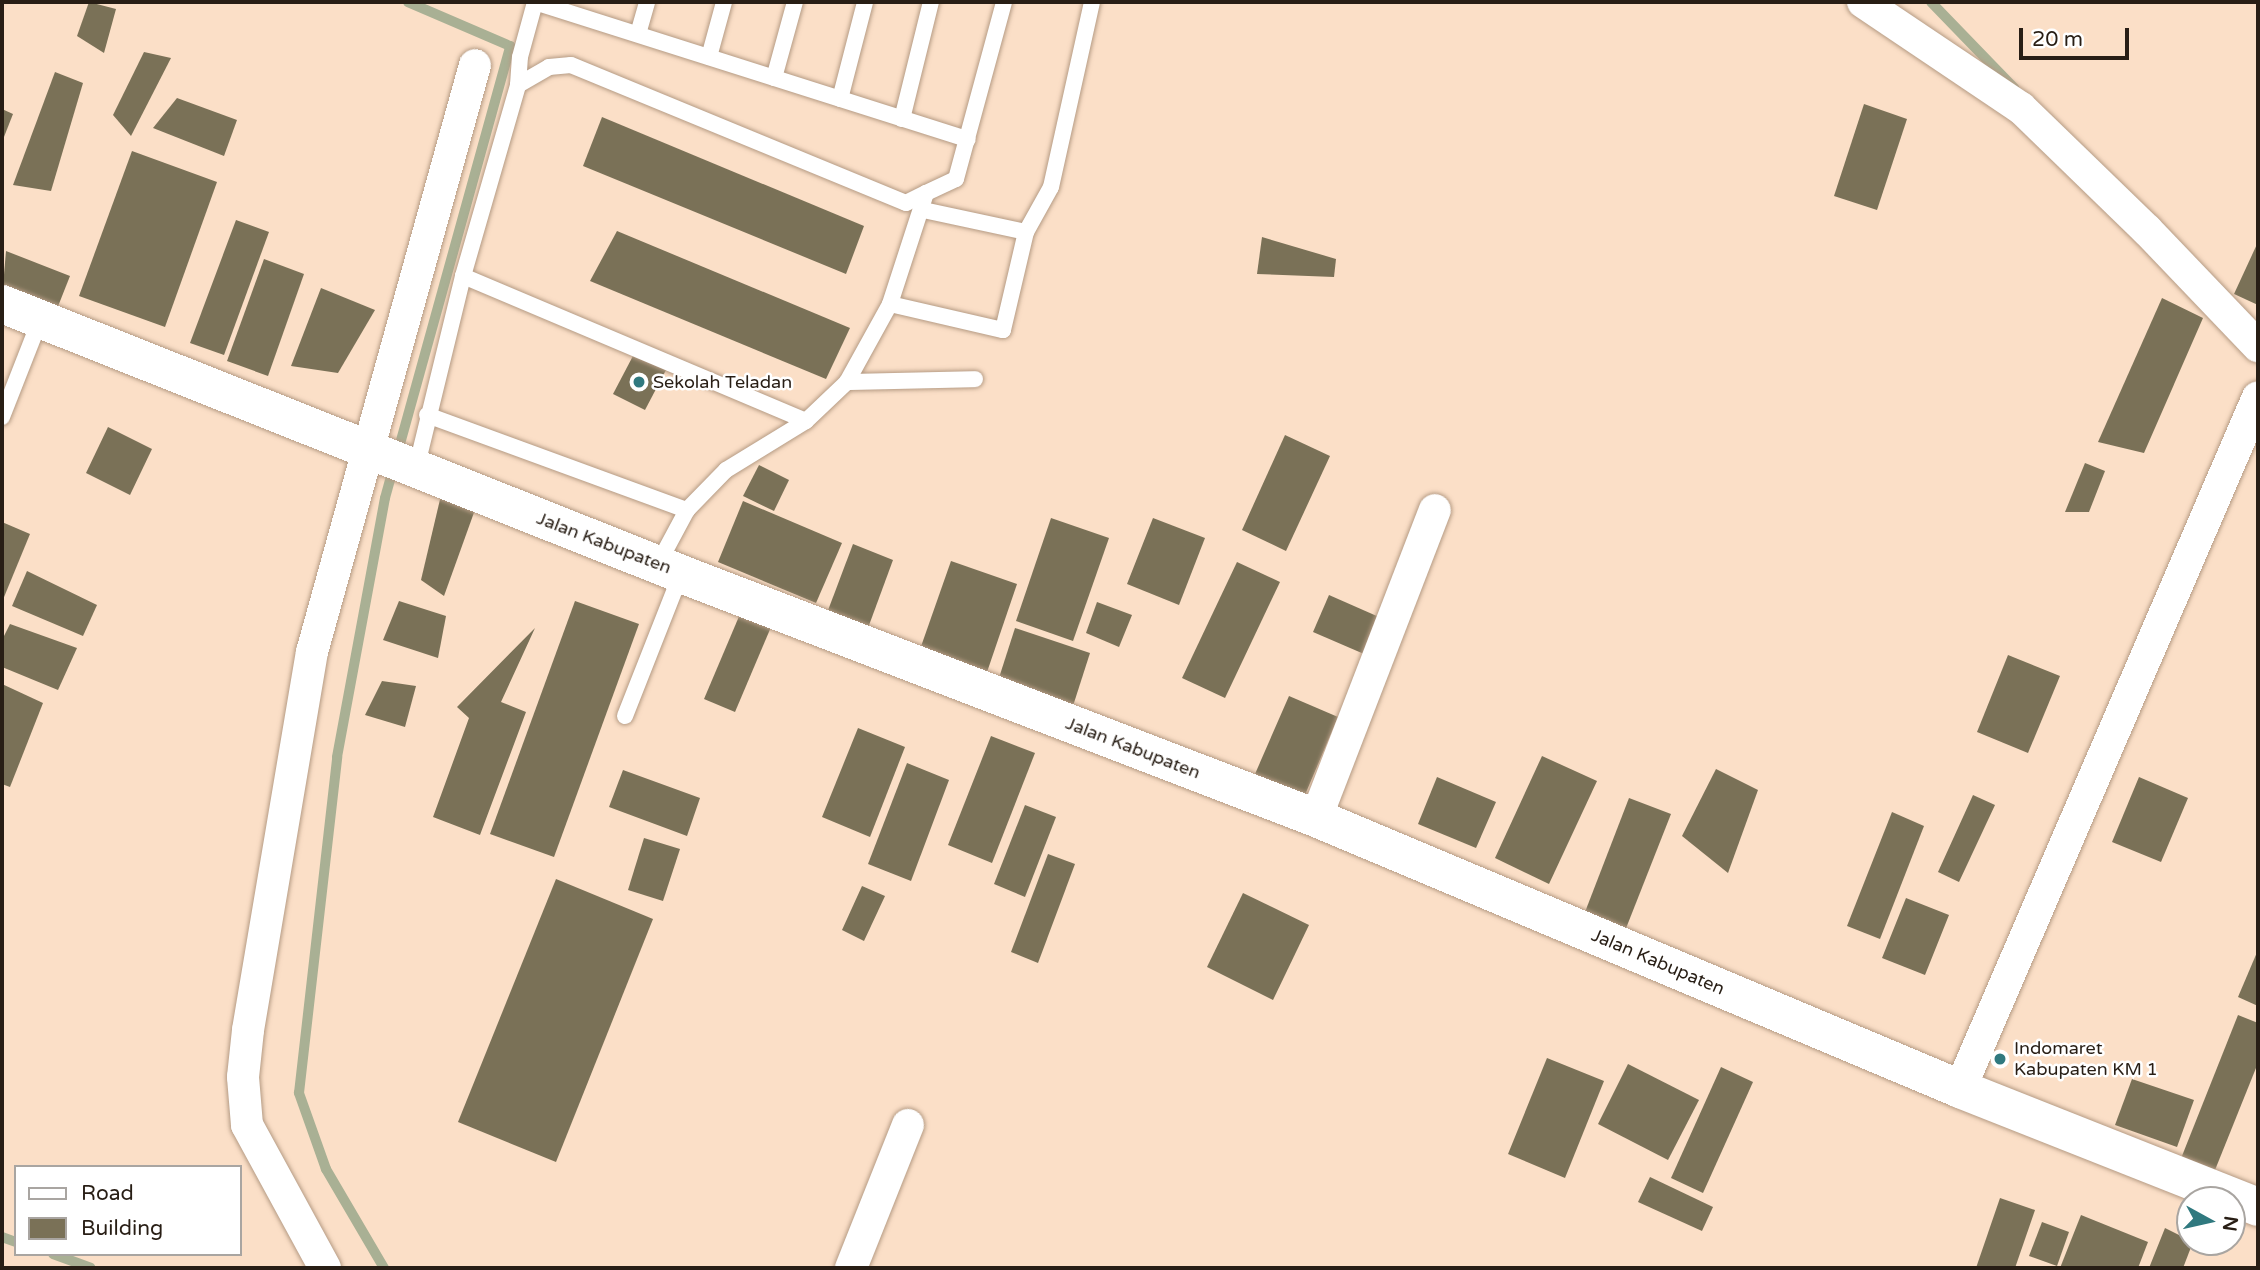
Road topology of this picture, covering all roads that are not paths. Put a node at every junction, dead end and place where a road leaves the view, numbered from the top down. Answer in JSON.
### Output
{"nodes":[{"id":1,"x":535,"y":2,"type":"edge"},
{"id":2,"x":647,"y":2,"type":"edge"},
{"id":3,"x":724,"y":2,"type":"edge"},
{"id":4,"x":795,"y":2,"type":"edge"},
{"id":5,"x":865,"y":2,"type":"edge"},
{"id":6,"x":931,"y":2,"type":"edge"},
{"id":7,"x":1004,"y":2,"type":"edge"},
{"id":8,"x":1092,"y":2,"type":"edge"},
{"id":9,"x":1863,"y":2,"type":"edge"},
{"id":10,"x":638,"y":34,"type":"junction"},
{"id":11,"x":709,"y":57,"type":"junction"},
{"id":12,"x":475,"y":65,"type":"dead end"},
{"id":13,"x":774,"y":78,"type":"junction"},
{"id":14,"x":518,"y":85,"type":"junction"},
{"id":15,"x":841,"y":99,"type":"junction"},
{"id":16,"x":902,"y":119,"type":"junction"},
{"id":17,"x":968,"y":139,"type":"junction"},
{"id":18,"x":926,"y":193,"type":"junction"},
{"id":19,"x":923,"y":210,"type":"junction"},
{"id":20,"x":1026,"y":232,"type":"junction"},
{"id":21,"x":463,"y":276,"type":"junction"},
{"id":22,"x":2,"y":304,"type":"edge"},
{"id":23,"x":890,"y":304,"type":"junction"},
{"id":24,"x":40,"y":320,"type":"junction"},
{"id":25,"x":2258,"y":346,"type":"edge"},
{"id":26,"x":975,"y":379,"type":"dead end"},
{"id":27,"x":848,"y":382,"type":"junction"},
{"id":28,"x":2258,"y":397,"type":"edge"},
{"id":29,"x":427,"y":415,"type":"junction"},
{"id":30,"x":2,"y":417,"type":"edge"},
{"id":31,"x":806,"y":421,"type":"junction"},
{"id":32,"x":392,"y":460,"type":"junction"},
{"id":33,"x":687,"y":510,"type":"junction"},
{"id":34,"x":1435,"y":510,"type":"dead end"},
{"id":35,"x":669,"y":569,"type":"junction"},
{"id":36,"x":625,"y":716,"type":"dead end"},
{"id":37,"x":1316,"y":818,"type":"junction"},
{"id":38,"x":1960,"y":1089,"type":"junction"},
{"id":39,"x":908,"y":1125,"type":"dead end"},
{"id":40,"x":2258,"y":1207,"type":"edge"},
{"id":41,"x":324,"y":1268,"type":"edge"},
{"id":42,"x":851,"y":1268,"type":"edge"}],
"edges":[{"from":1,"to":10,"type":"lane"},
{"from":1,"to":14,"type":"lane"},
{"from":2,"to":10,"type":"lane"},
{"from":3,"to":11,"type":"lane"},
{"from":4,"to":13,"type":"lane"},
{"from":5,"to":15,"type":"lane"},
{"from":6,"to":16,"type":"lane"},
{"from":7,"to":17,"type":"lane"},
{"from":8,"to":20,"type":"lane"},
{"from":9,"to":25,"type":"street"},
{"from":10,"to":11,"type":"lane"},
{"from":11,"to":13,"type":"lane"},
{"from":12,"to":32,"type":"street"},
{"from":13,"to":15,"type":"lane"},
{"from":14,"to":18,"type":"lane"},
{"from":14,"to":21,"type":"lane"},
{"from":15,"to":16,"type":"lane"},
{"from":16,"to":17,"type":"lane"},
{"from":17,"to":18,"type":"lane"},
{"from":18,"to":19,"type":"lane"},
{"from":19,"to":20,"type":"lane"},
{"from":19,"to":23,"type":"lane"},
{"from":20,"to":23,"type":"lane"},
{"from":21,"to":29,"type":"lane"},
{"from":21,"to":31,"type":"lane"},
{"from":22,"to":24,"type":"main road","name":"Jalan Kabupaten"},
{"from":23,"to":27,"type":"lane"},
{"from":24,"to":30,"type":"lane"},
{"from":24,"to":32,"type":"main road","name":"Jalan Kabupaten"},
{"from":26,"to":27,"type":"lane"},
{"from":27,"to":31,"type":"lane"},
{"from":28,"to":38,"type":"street"},
{"from":29,"to":32,"type":"lane"},
{"from":29,"to":33,"type":"lane"},
{"from":31,"to":33,"type":"lane"},
{"from":32,"to":35,"type":"main road","name":"Jalan Kabupaten"},
{"from":32,"to":41,"type":"street"},
{"from":33,"to":35,"type":"lane"},
{"from":34,"to":37,"type":"street"},
{"from":35,"to":36,"type":"lane"},
{"from":35,"to":37,"type":"main road","name":"Jalan Kabupaten"},
{"from":37,"to":38,"type":"main road","name":"Jalan Kabupaten"},
{"from":38,"to":40,"type":"main road","name":"Jalan Kabupaten"},
{"from":39,"to":42,"type":"street"}]}
